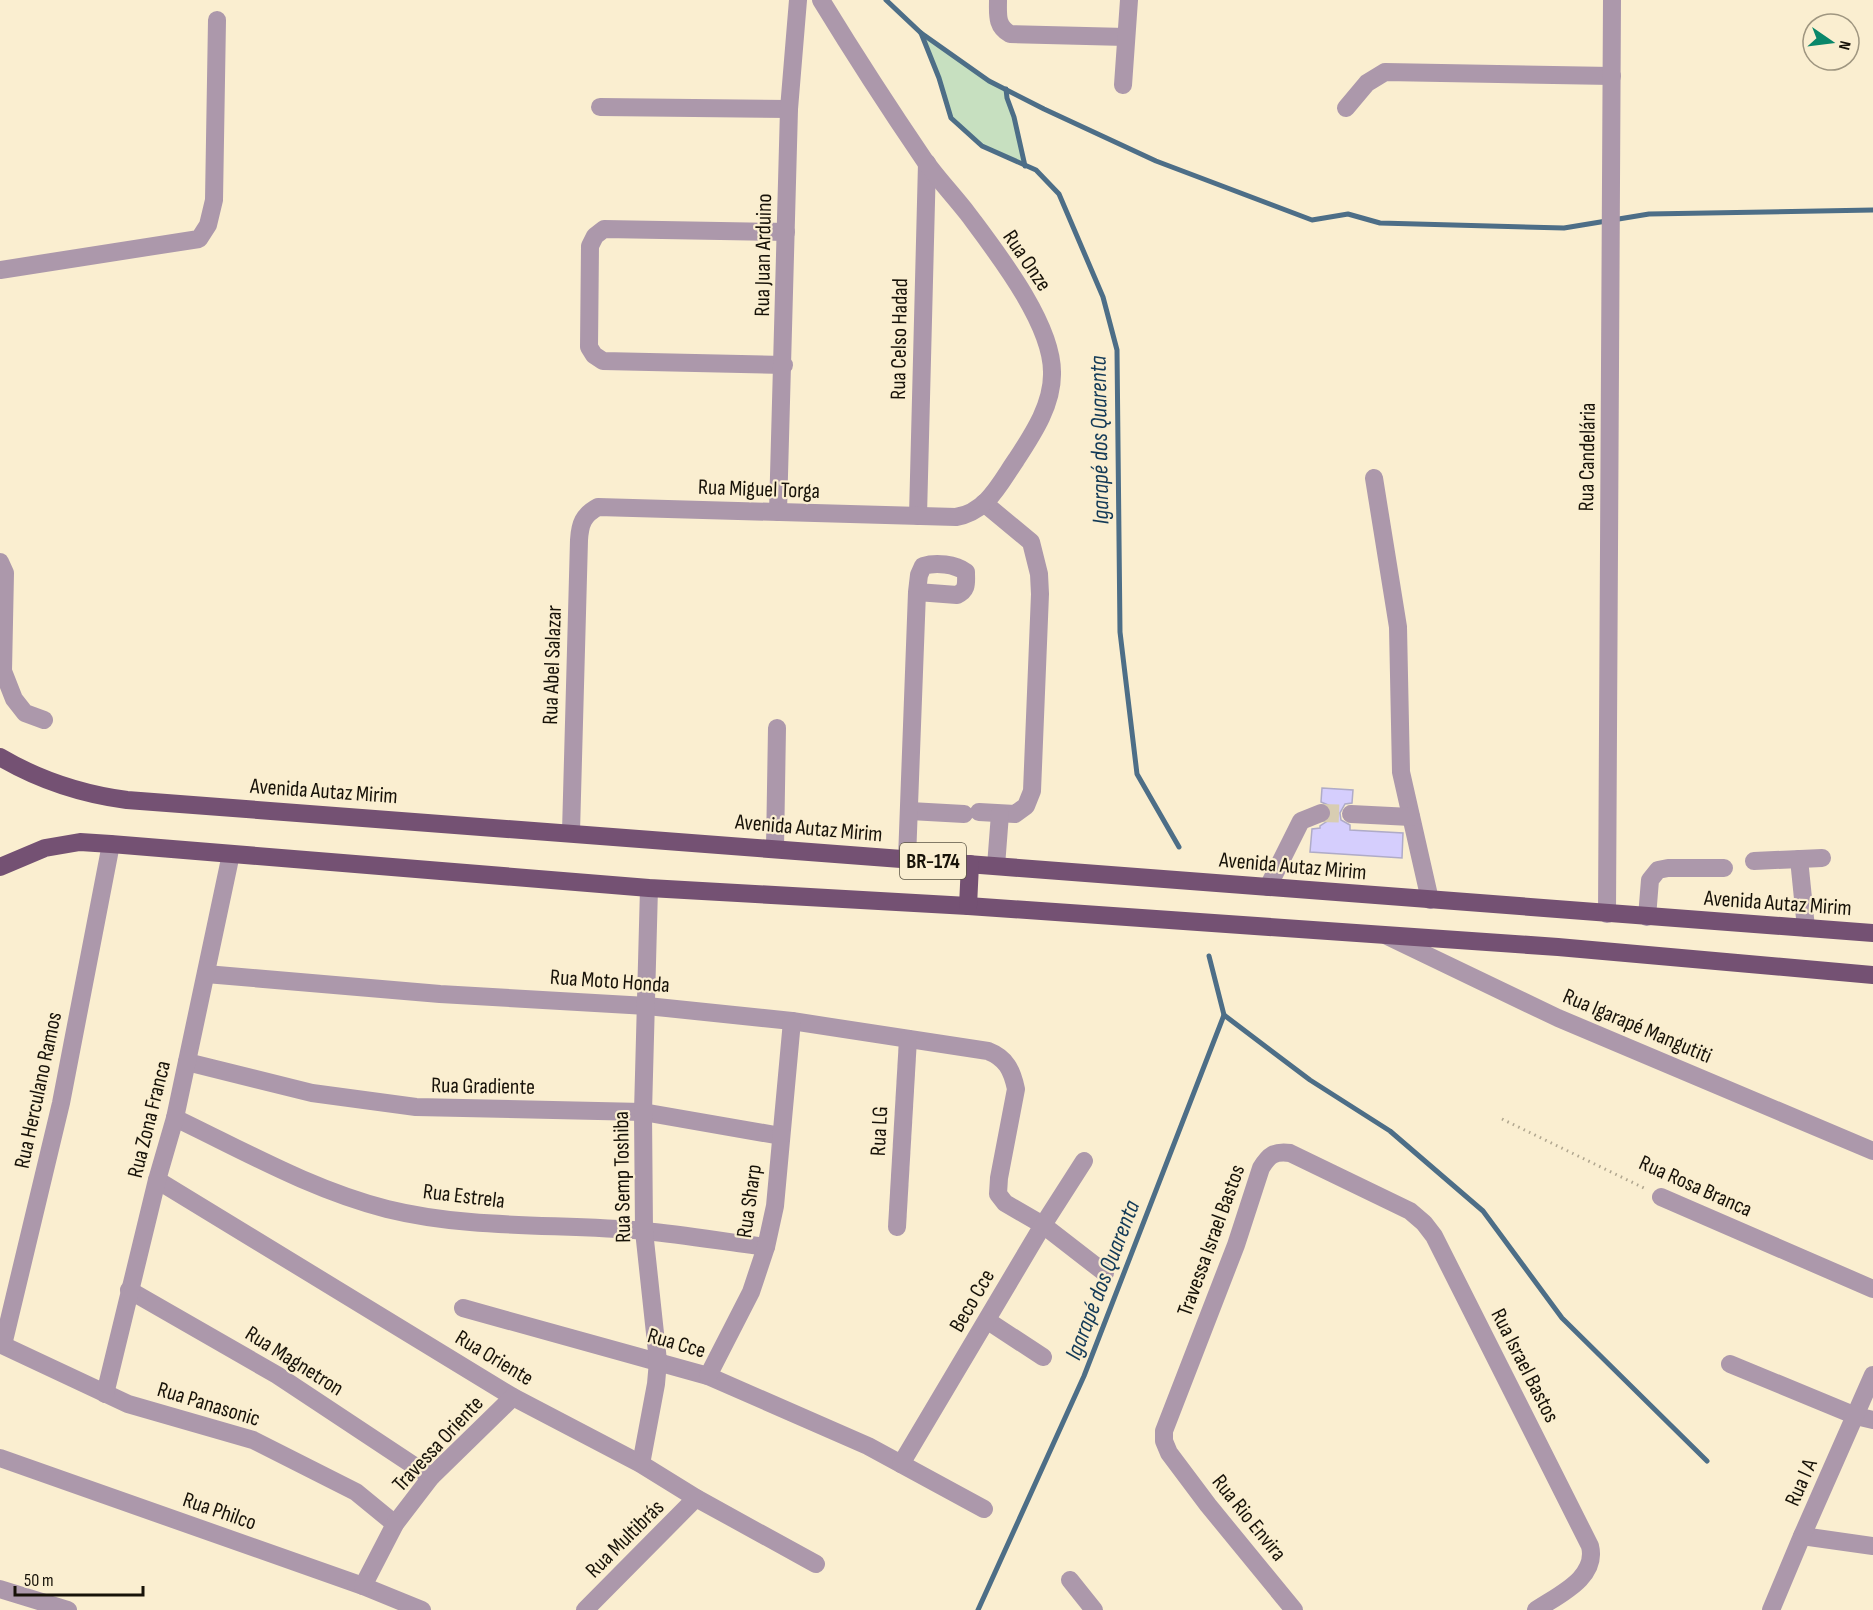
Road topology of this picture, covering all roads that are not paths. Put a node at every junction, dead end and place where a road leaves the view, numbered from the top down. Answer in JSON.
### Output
{"nodes":[{"id":1,"x":798,"y":0,"type":"edge"},
{"id":2,"x":821,"y":0,"type":"edge"},
{"id":3,"x":998,"y":0,"type":"edge"},
{"id":4,"x":1129,"y":0,"type":"edge"},
{"id":5,"x":1612,"y":0,"type":"edge"},
{"id":6,"x":217,"y":20,"type":"dead end"},
{"id":7,"x":1126,"y":37,"type":"junction"},
{"id":8,"x":1612,"y":76,"type":"junction"},
{"id":9,"x":1123,"y":85,"type":"dead end"},
{"id":10,"x":600,"y":107,"type":"dead end"},
{"id":11,"x":1347,"y":108,"type":"dead end"},
{"id":12,"x":789,"y":109,"type":"junction"},
{"id":13,"x":927,"y":163,"type":"junction"},
{"id":14,"x":786,"y":232,"type":"junction"},
{"id":15,"x":0,"y":270,"type":"edge"},
{"id":16,"x":784,"y":365,"type":"junction"},
{"id":17,"x":1374,"y":478,"type":"dead end"},
{"id":18,"x":984,"y":503,"type":"junction"},
{"id":19,"x":598,"y":507,"type":"joint"},
{"id":20,"x":778,"y":512,"type":"junction"},
{"id":21,"x":918,"y":516,"type":"junction"},
{"id":22,"x":0,"y":562,"type":"edge"},
{"id":23,"x":918,"y":592,"type":"dead end"},
{"id":24,"x":44,"y":720,"type":"dead end"},
{"id":25,"x":777,"y":728,"type":"dead end"},
{"id":26,"x":0,"y":757,"type":"edge"},
{"id":27,"x":910,"y":811,"type":"junction"},
{"id":28,"x":1321,"y":813,"type":"tunnel mouth"},
{"id":29,"x":1000,"y":814,"type":"junction"},
{"id":30,"x":1351,"y":814,"type":"tunnel mouth"},
{"id":31,"x":1411,"y":817,"type":"junction"},
{"id":32,"x":571,"y":832,"type":"junction"},
{"id":33,"x":111,"y":844,"type":"junction"},
{"id":34,"x":775,"y":848,"type":"junction"},
{"id":35,"x":231,"y":854,"type":"junction"},
{"id":36,"x":1822,"y":858,"type":"dead end"},
{"id":37,"x":907,"y":859,"type":"junction"},
{"id":38,"x":1799,"y":859,"type":"junction"},
{"id":39,"x":1754,"y":861,"type":"dead end"},
{"id":40,"x":970,"y":864,"type":"junction"},
{"id":41,"x":996,"y":866,"type":"junction"},
{"id":42,"x":0,"y":867,"type":"edge"},
{"id":43,"x":1724,"y":868,"type":"dead end"},
{"id":44,"x":1268,"y":887,"type":"junction"},
{"id":45,"x":649,"y":888,"type":"junction"},
{"id":46,"x":1430,"y":900,"type":"junction"},
{"id":47,"x":968,"y":906,"type":"junction"},
{"id":48,"x":1607,"y":914,"type":"junction"},
{"id":49,"x":1647,"y":916,"type":"junction"},
{"id":50,"x":1806,"y":928,"type":"junction"},
{"id":51,"x":1873,"y":933,"type":"edge"},
{"id":52,"x":1387,"y":936,"type":"junction"},
{"id":53,"x":207,"y":974,"type":"junction"},
{"id":54,"x":1873,"y":975,"type":"edge"},
{"id":55,"x":646,"y":1006,"type":"junction"},
{"id":56,"x":792,"y":1021,"type":"junction"},
{"id":57,"x":908,"y":1039,"type":"junction"},
{"id":58,"x":187,"y":1062,"type":"junction"},
{"id":59,"x":643,"y":1112,"type":"junction"},
{"id":60,"x":175,"y":1118,"type":"junction"},
{"id":61,"x":781,"y":1136,"type":"junction"},
{"id":62,"x":1873,"y":1151,"type":"edge"},
{"id":63,"x":1084,"y":1161,"type":"dead end"},
{"id":64,"x":157,"y":1180,"type":"junction"},
{"id":65,"x":1661,"y":1197,"type":"road end"},
{"id":66,"x":1410,"y":1211,"type":"joint"},
{"id":67,"x":1043,"y":1225,"type":"junction"},
{"id":68,"x":897,"y":1227,"type":"dead end"},
{"id":69,"x":644,"y":1231,"type":"junction"},
{"id":70,"x":766,"y":1247,"type":"junction"},
{"id":71,"x":1105,"y":1273,"type":"dead end"},
{"id":72,"x":1873,"y":1289,"type":"edge"},
{"id":73,"x":129,"y":1290,"type":"junction"},
{"id":74,"x":463,"y":1308,"type":"dead end"},
{"id":75,"x":988,"y":1321,"type":"junction"},
{"id":76,"x":1,"y":1344,"type":"edge"},
{"id":77,"x":1043,"y":1357,"type":"dead end"},
{"id":78,"x":658,"y":1361,"type":"junction"},
{"id":79,"x":1730,"y":1364,"type":"dead end"},
{"id":80,"x":1873,"y":1375,"type":"edge"},
{"id":81,"x":708,"y":1376,"type":"junction"},
{"id":82,"x":105,"y":1394,"type":"junction"},
{"id":83,"x":513,"y":1397,"type":"junction"},
{"id":84,"x":1865,"y":1418,"type":"edge"},
{"id":85,"x":1169,"y":1453,"type":"joint"},
{"id":86,"x":0,"y":1458,"type":"edge"},
{"id":87,"x":641,"y":1464,"type":"junction"},
{"id":88,"x":901,"y":1464,"type":"junction"},
{"id":89,"x":431,"y":1477,"type":"junction"},
{"id":90,"x":696,"y":1498,"type":"junction"},
{"id":91,"x":984,"y":1509,"type":"dead end"},
{"id":92,"x":395,"y":1524,"type":"junction"},
{"id":93,"x":1802,"y":1536,"type":"junction"},
{"id":94,"x":1873,"y":1546,"type":"edge"},
{"id":95,"x":816,"y":1564,"type":"dead end"},
{"id":96,"x":1070,"y":1580,"type":"dead end"},
{"id":97,"x":363,"y":1586,"type":"junction"},
{"id":98,"x":0,"y":1589,"type":"edge"},
{"id":99,"x":593,"y":1607,"type":"edge"},
{"id":100,"x":68,"y":1610,"type":"edge"},
{"id":101,"x":422,"y":1610,"type":"edge"},
{"id":102,"x":1094,"y":1610,"type":"edge"},
{"id":103,"x":1294,"y":1610,"type":"edge"},
{"id":104,"x":1536,"y":1610,"type":"edge"},
{"id":105,"x":1771,"y":1610,"type":"edge"}],
"edges":[{"from":1,"to":12,"type":"street","name":"Rua Juan Arduino"},
{"from":2,"to":13,"type":"street","name":"Rua Onze"},
{"from":3,"to":7,"type":"street"},
{"from":4,"to":7,"type":"street"},
{"from":5,"to":8,"type":"street","name":"Rua Candelária"},
{"from":6,"to":15,"type":"street"},
{"from":7,"to":9,"type":"street"},
{"from":8,"to":11,"type":"street"},
{"from":8,"to":48,"type":"street","name":"Rua Candelária"},
{"from":10,"to":12,"type":"street"},
{"from":12,"to":14,"type":"street","name":"Rua Juan Arduino"},
{"from":13,"to":18,"type":"street","name":"Rua Onze"},
{"from":13,"to":21,"type":"street","name":"Rua Celso Hadad"},
{"from":14,"to":16,"type":"street","name":"Rua Juan Arduino"},
{"from":14,"to":16,"type":"street"},
{"from":16,"to":20,"type":"street","name":"Rua Juan Arduino"},
{"from":17,"to":31,"type":"street"},
{"from":18,"to":21,"type":"street","name":"Rua Onze"},
{"from":18,"to":29,"type":"street"},
{"from":19,"to":20,"type":"street","name":"Rua Miguel Torga"},
{"from":19,"to":32,"type":"street","name":"Rua Abel Salazar"},
{"from":20,"to":21,"type":"street","name":"Rua Miguel Torga"},
{"from":22,"to":24,"type":"street"},
{"from":23,"to":27,"type":"street"},
{"from":25,"to":34,"type":"street"},
{"from":26,"to":32,"type":"main road","name":"Avenida Autaz Mirim","number":"BR-174"},
{"from":27,"to":29,"type":"street"},
{"from":27,"to":37,"type":"street"},
{"from":28,"to":44,"type":"street"},
{"from":29,"to":41,"type":"street"},
{"from":30,"to":31,"type":"street"},
{"from":31,"to":46,"type":"street"},
{"from":32,"to":34,"type":"main road","name":"Avenida Autaz Mirim","number":"BR-174"},
{"from":33,"to":35,"type":"main road","number":"BR-174"},
{"from":33,"to":42,"type":"main road","number":"BR-174"},
{"from":33,"to":76,"type":"street","name":"Rua Herculano Ramos"},
{"from":34,"to":37,"type":"main road","name":"Avenida Autaz Mirim","number":"BR-174"},
{"from":35,"to":45,"type":"main road","number":"BR-174"},
{"from":35,"to":53,"type":"street","name":"Rua Zona Franca"},
{"from":36,"to":38,"type":"street"},
{"from":37,"to":40,"type":"main road","name":"Avenida Autaz Mirim","number":"BR-174"},
{"from":38,"to":39,"type":"street"},
{"from":38,"to":50,"type":"street"},
{"from":40,"to":41,"type":"main road","name":"Avenida Autaz Mirim","number":"BR-174"},
{"from":40,"to":47,"type":"main road"},
{"from":41,"to":44,"type":"main road","name":"Avenida Autaz Mirim","number":"BR-174"},
{"from":43,"to":49,"type":"street"},
{"from":44,"to":46,"type":"main road","name":"Avenida Autaz Mirim","number":"BR-174"},
{"from":45,"to":47,"type":"main road","number":"BR-174"},
{"from":45,"to":55,"type":"street","name":"Rua Semp Toshiba"},
{"from":46,"to":48,"type":"main road","name":"Avenida Autaz Mirim","number":"BR-174"},
{"from":47,"to":52,"type":"main road","number":"BR-174"},
{"from":48,"to":49,"type":"main road","name":"Avenida Autaz Mirim","number":"BR-174"},
{"from":49,"to":50,"type":"main road","name":"Avenida Autaz Mirim","number":"BR-174"},
{"from":50,"to":51,"type":"main road","name":"Avenida Autaz Mirim","number":"BR-174"},
{"from":52,"to":54,"type":"main road","number":"BR-174"},
{"from":52,"to":62,"type":"street","name":"Rua Igarapé Mangutiti"},
{"from":53,"to":55,"type":"street","name":"Rua Moto Honda"},
{"from":53,"to":58,"type":"street","name":"Rua Zona Franca"},
{"from":55,"to":56,"type":"street","name":"Rua Moto Honda"},
{"from":55,"to":59,"type":"street","name":"Rua Semp Toshiba"},
{"from":56,"to":57,"type":"street","name":"Rua Moto Honda"},
{"from":56,"to":61,"type":"street","name":"Rua Sharp"},
{"from":57,"to":67,"type":"street","name":"Rua Moto Honda"},
{"from":57,"to":68,"type":"street","name":"Rua LG"},
{"from":58,"to":59,"type":"street","name":"Rua Gradiente"},
{"from":58,"to":60,"type":"street","name":"Rua Zona Franca"},
{"from":59,"to":61,"type":"street","name":"Rua Gradiente"},
{"from":59,"to":69,"type":"street","name":"Rua Semp Toshiba"},
{"from":60,"to":64,"type":"street","name":"Rua Zona Franca"},
{"from":60,"to":69,"type":"street","name":"Rua Estrela"},
{"from":61,"to":70,"type":"street","name":"Rua Sharp"},
{"from":63,"to":67,"type":"street","name":"Beco Cce"},
{"from":64,"to":73,"type":"street","name":"Rua Zona Franca"},
{"from":64,"to":83,"type":"street","name":"Rua Oriente"},
{"from":65,"to":72,"type":"street","name":"Rua Rosa Branca"},
{"from":66,"to":85,"type":"street","name":"Travessa Israel Bastos"},
{"from":66,"to":104,"type":"street","name":"Rua Israel Bastos"},
{"from":67,"to":71,"type":"street"},
{"from":67,"to":75,"type":"street","name":"Beco Cce"},
{"from":69,"to":70,"type":"street","name":"Rua Estrela"},
{"from":69,"to":78,"type":"street","name":"Rua Semp Toshiba"},
{"from":70,"to":81,"type":"street","name":"Rua Sharp"},
{"from":73,"to":82,"type":"street","name":"Rua Zona Franca"},
{"from":73,"to":89,"type":"street","name":"Rua Magnetron"},
{"from":74,"to":78,"type":"street","name":"Rua Cce"},
{"from":75,"to":77,"type":"street"},
{"from":75,"to":88,"type":"street","name":"Beco Cce"},
{"from":76,"to":82,"type":"street","name":"Rua Panasonic"},
{"from":78,"to":81,"type":"street","name":"Rua Cce"},
{"from":78,"to":87,"type":"street","name":"Rua Semp Toshiba"},
{"from":79,"to":84,"type":"street"},
{"from":80,"to":84,"type":"street","name":"Rua I A"},
{"from":81,"to":88,"type":"street","name":"Rua Cce"},
{"from":82,"to":92,"type":"street","name":"Rua Panasonic"},
{"from":83,"to":87,"type":"street","name":"Rua Oriente"},
{"from":83,"to":89,"type":"street","name":"Travessa Oriente"},
{"from":84,"to":93,"type":"street","name":"Rua I A"},
{"from":85,"to":103,"type":"street","name":"Rua Rio Envira"},
{"from":86,"to":97,"type":"street","name":"Rua Philco"},
{"from":87,"to":90,"type":"street","name":"Rua Oriente"},
{"from":88,"to":91,"type":"street","name":"Rua Cce"},
{"from":89,"to":92,"type":"street","name":"Travessa Oriente"},
{"from":90,"to":95,"type":"street","name":"Rua Oriente"},
{"from":90,"to":99,"type":"street","name":"Rua Multibrás"},
{"from":92,"to":97,"type":"street","name":"Travessa Oriente"},
{"from":93,"to":94,"type":"street"},
{"from":93,"to":105,"type":"street","name":"Rua I A"},
{"from":96,"to":102,"type":"street"},
{"from":97,"to":101,"type":"street","name":"Rua Philco"},
{"from":98,"to":100,"type":"street"}]}
